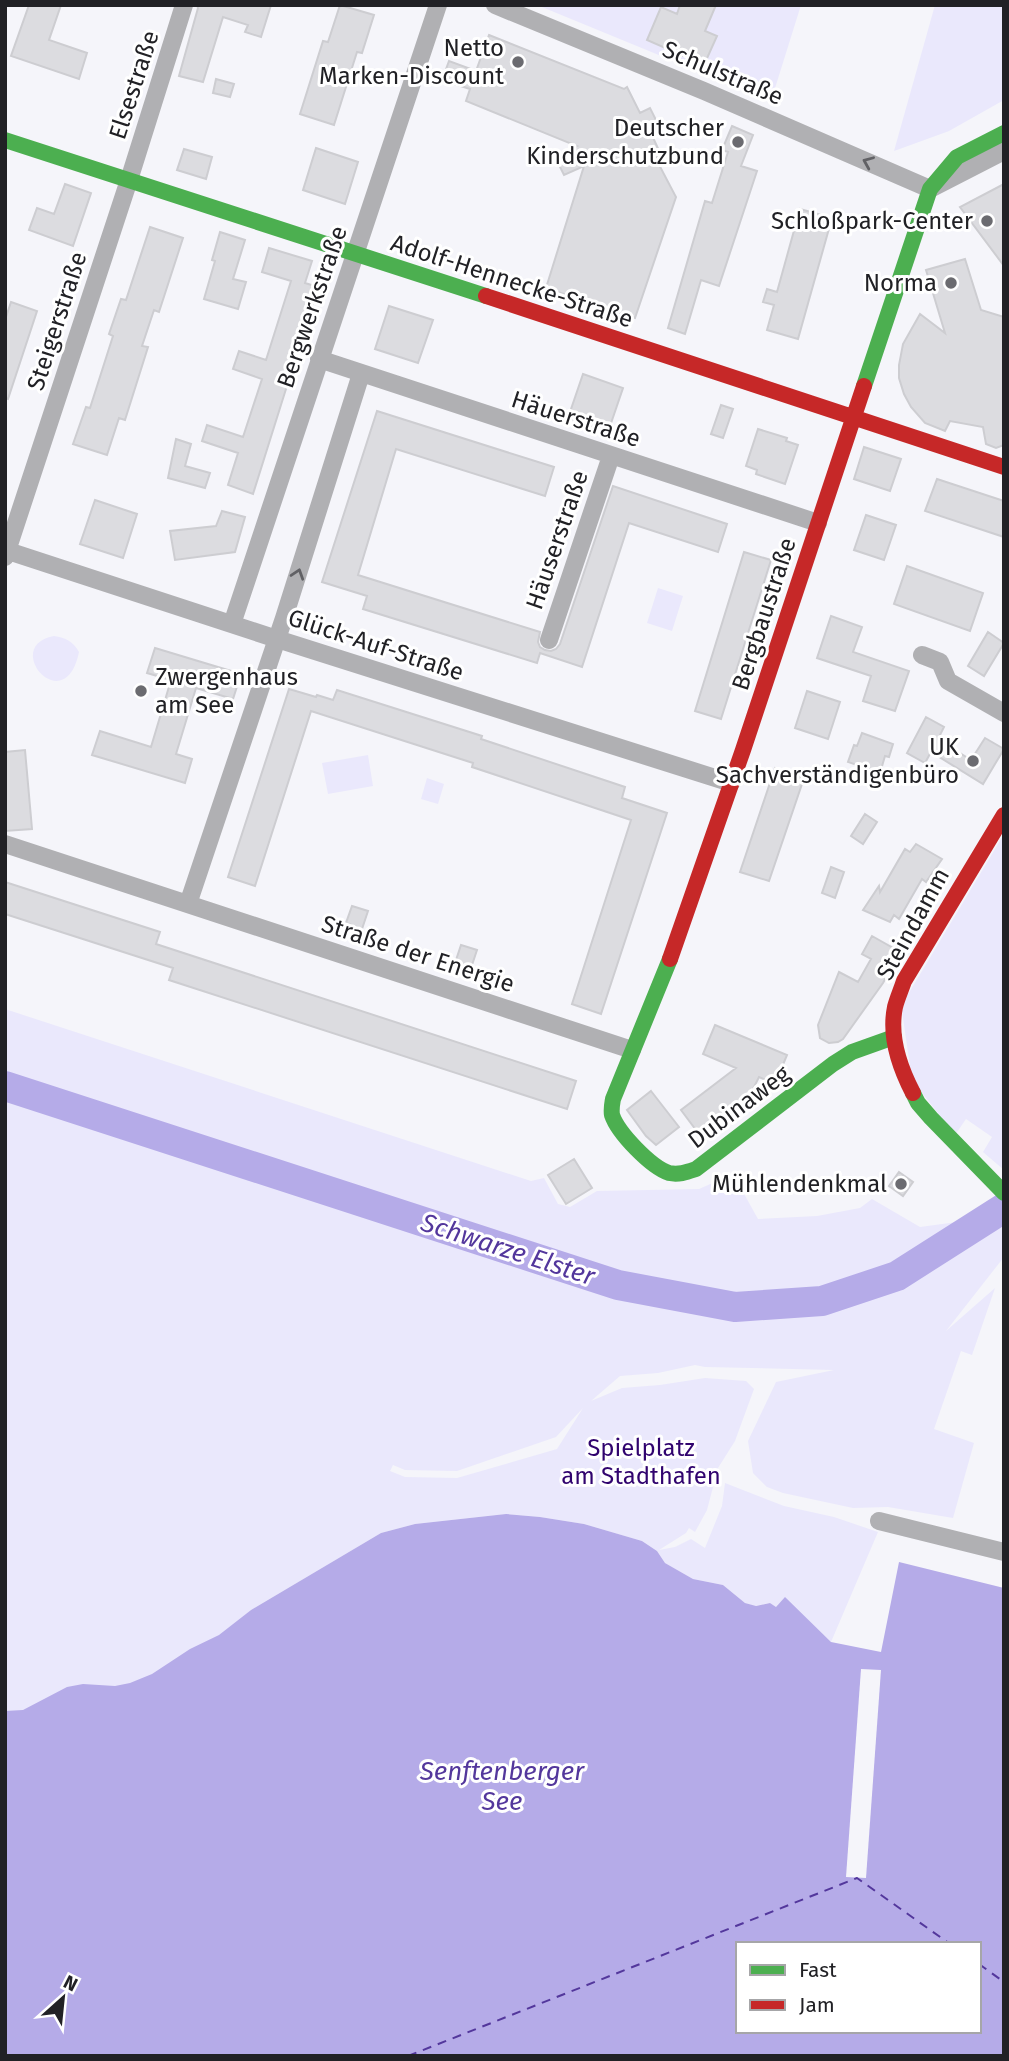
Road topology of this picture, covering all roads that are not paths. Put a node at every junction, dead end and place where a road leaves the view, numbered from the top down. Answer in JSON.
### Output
{"nodes":[{"id":1,"x":184,"y":5,"type":"edge"},
{"id":2,"x":438,"y":5,"type":"edge"},
{"id":3,"x":495,"y":5,"type":"edge"},
{"id":4,"x":1004,"y":134,"type":"edge"},
{"id":5,"x":5,"y":140,"type":"edge"},
{"id":6,"x":1004,"y":151,"type":"edge"},
{"id":7,"x":130,"y":180,"type":"junction"},
{"id":8,"x":930,"y":189,"type":"junction"},
{"id":9,"x":356,"y":253,"type":"junction"},
{"id":10,"x":319,"y":359,"type":"junction"},
{"id":11,"x":361,"y":374,"type":"junction"},
{"id":12,"x":855,"y":417,"type":"junction"},
{"id":13,"x":611,"y":456,"type":"junction"},
{"id":14,"x":1004,"y":467,"type":"edge"},
{"id":15,"x":818,"y":523,"type":"junction"},
{"id":16,"x":6,"y":552,"type":"edge"},
{"id":17,"x":232,"y":624,"type":"junction"},
{"id":18,"x":276,"y":639,"type":"junction"},
{"id":19,"x":549,"y":640,"type":"dead end"},
{"id":20,"x":922,"y":655,"type":"dead end"},
{"id":21,"x":1004,"y":713,"type":"edge"},
{"id":22,"x":731,"y":783,"type":"junction"},
{"id":23,"x":1004,"y":815,"type":"edge"},
{"id":24,"x":5,"y":844,"type":"edge"},
{"id":25,"x":188,"y":904,"type":"junction"},
{"id":26,"x":894,"y":1037,"type":"junction"},
{"id":27,"x":632,"y":1050,"type":"junction"},
{"id":28,"x":999,"y":1188,"type":"edge"},
{"id":29,"x":879,"y":1521,"type":"dead end"},
{"id":30,"x":1004,"y":1552,"type":"edge"}],
"edges":[{"from":1,"to":7,"type":"street","name":"Elsestraße"},
{"from":2,"to":9,"type":"street","name":"Bergwerkstraße"},
{"from":8,"to":3,"type":"street","name":"Schulstraße","one_way":true},
{"from":4,"to":8,"type":"street"},
{"from":5,"to":7,"type":"street","name":"Adolf-Hennecke-Straße"},
{"from":6,"to":8,"type":"street"},
{"from":7,"to":9,"type":"street","name":"Adolf-Hennecke-Straße"},
{"from":7,"to":16,"type":"street","name":"Steigerstraße"},
{"from":8,"to":12,"type":"street","name":"Bergbaustraße"},
{"from":9,"to":10,"type":"street","name":"Bergwerkstraße"},
{"from":9,"to":12,"type":"street","name":"Adolf-Hennecke-Straße"},
{"from":10,"to":11,"type":"street","name":"Häuerstraße"},
{"from":10,"to":17,"type":"street","name":"Bergwerkstraße"},
{"from":11,"to":13,"type":"street","name":"Häuerstraße"},
{"from":18,"to":11,"type":"street","one_way":true},
{"from":12,"to":14,"type":"street","name":"Adolf-Hennecke-Straße"},
{"from":12,"to":15,"type":"street","name":"Bergbaustraße"},
{"from":13,"to":15,"type":"street","name":"Häuerstraße"},
{"from":13,"to":19,"type":"street","name":"Häuserstraße"},
{"from":15,"to":22,"type":"street","name":"Bergbaustraße"},
{"from":16,"to":17,"type":"street","name":"Glück-Auf-Straße"},
{"from":17,"to":18,"type":"street","name":"Glück-Auf-Straße"},
{"from":18,"to":22,"type":"street","name":"Glück-Auf-Straße"},
{"from":18,"to":25,"type":"street"},
{"from":20,"to":21,"type":"street"},
{"from":22,"to":27,"type":"street","name":"Bergbaustraße"},
{"from":23,"to":26,"type":"street","name":"Steindamm"},
{"from":24,"to":25,"type":"street","name":"Straße der Energie"},
{"from":25,"to":27,"type":"street","name":"Straße der Energie"},
{"from":26,"to":27,"type":"street","name":"Dubinaweg"},
{"from":26,"to":28,"type":"street","name":"Steindamm"},
{"from":29,"to":30,"type":"street"}]}
